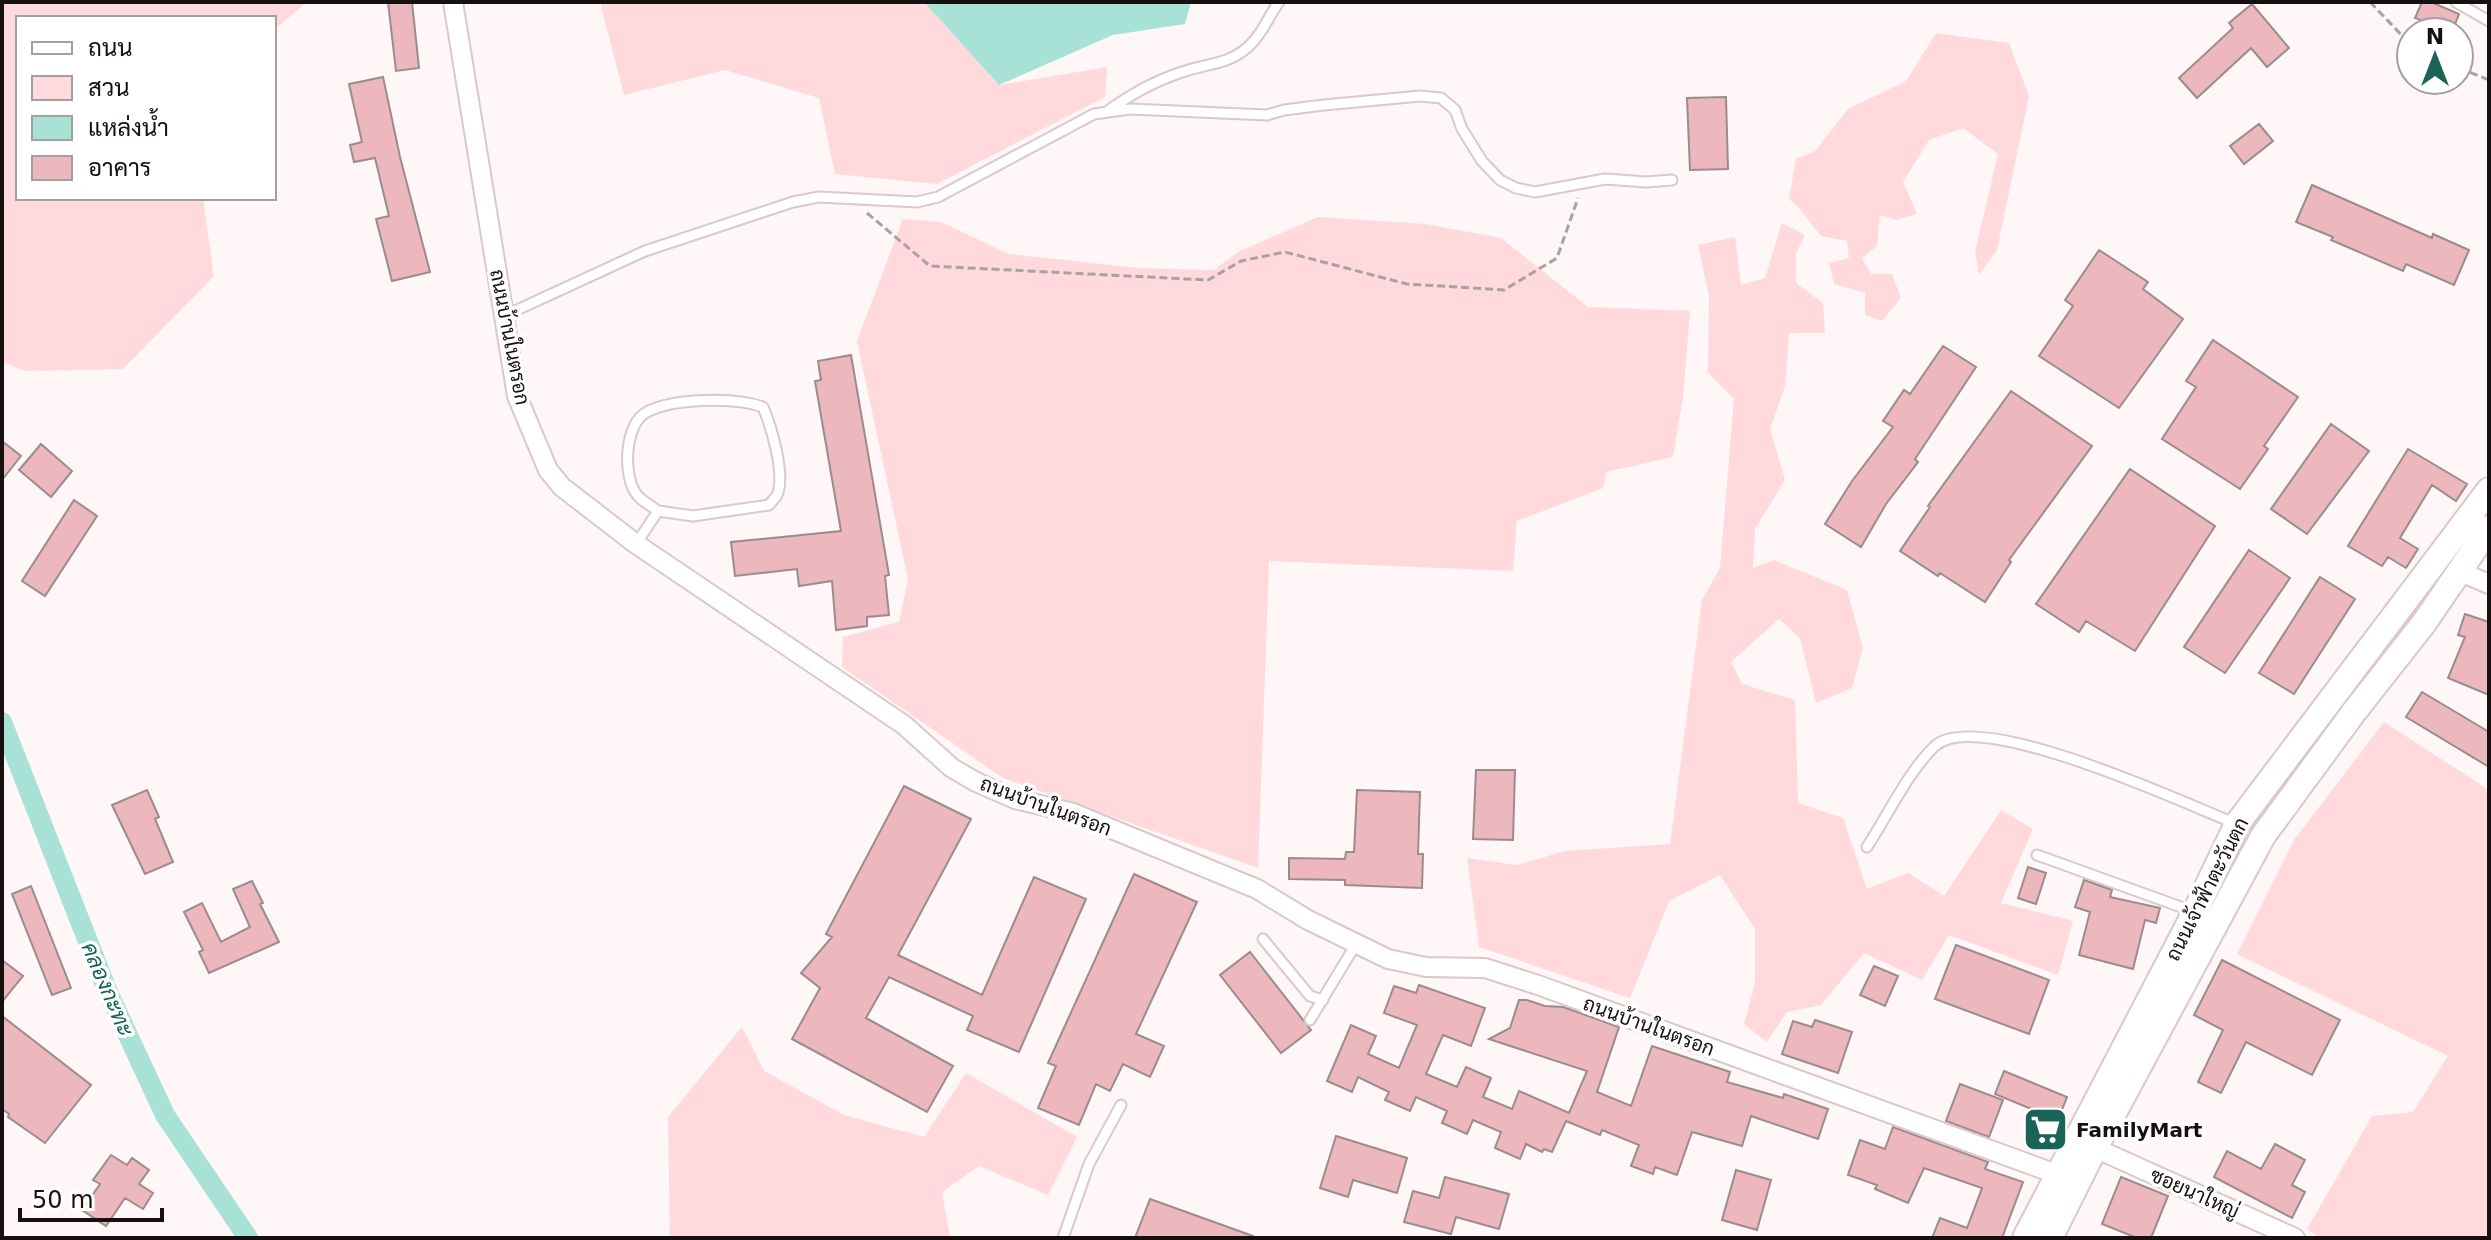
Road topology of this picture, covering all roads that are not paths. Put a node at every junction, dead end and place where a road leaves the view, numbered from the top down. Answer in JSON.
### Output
{"nodes":[{"id":1,"x":453,"y":2,"type":"edge"},
{"id":2,"x":1279,"y":2,"type":"edge"},
{"id":3,"x":2456,"y":2,"type":"edge"},
{"id":4,"x":2489,"y":21,"type":"edge"},
{"id":5,"x":1107,"y":112,"type":"junction"},
{"id":6,"x":1672,"y":180,"type":"dead end"},
{"id":7,"x":504,"y":316,"type":"junction"},
{"id":8,"x":2489,"y":490,"type":"edge"},
{"id":9,"x":658,"y":511,"type":"junction"},
{"id":10,"x":2489,"y":528,"type":"edge"},
{"id":11,"x":636,"y":544,"type":"junction"},
{"id":12,"x":2458,"y":571,"type":"junction"},
{"id":13,"x":2489,"y":584,"type":"edge"},
{"id":14,"x":2237,"y":824,"type":"junction"},
{"id":15,"x":1867,"y":847,"type":"dead end"},
{"id":16,"x":2037,"y":855,"type":"dead end"},
{"id":17,"x":2195,"y":912,"type":"junction"},
{"id":18,"x":1263,"y":939,"type":"dead end"},
{"id":19,"x":1356,"y":944,"type":"junction"},
{"id":20,"x":1323,"y":1000,"type":"junction"},
{"id":21,"x":1310,"y":1020,"type":"dead end"},
{"id":22,"x":1121,"y":1105,"type":"dead end"},
{"id":23,"x":2095,"y":1148,"type":"junction"},
{"id":24,"x":2059,"y":1175,"type":"junction"},
{"id":25,"x":1063,"y":1238,"type":"edge"},
{"id":26,"x":2025,"y":1238,"type":"edge"},
{"id":27,"x":2050,"y":1238,"type":"edge"},
{"id":28,"x":2295,"y":1238,"type":"edge"}],
"edges":[{"from":1,"to":7,"type":"street","name":"ถนนบ้านในตรอก"},
{"from":2,"to":5,"type":"lane"},
{"from":3,"to":4,"type":"lane"},
{"from":5,"to":6,"type":"lane"},
{"from":5,"to":7,"type":"lane"},
{"from":7,"to":11,"type":"street","name":"ถนนบ้านในตรอก"},
{"from":8,"to":14,"type":"main road","name":"ถนนเจ้าฟ้าตะวันตก"},
{"from":9,"to":9,"type":"lane"},
{"from":9,"to":11,"type":"lane"},
{"from":10,"to":12,"type":"main road","name":"ถนนเจ้าฟ้าตะวันตก"},
{"from":11,"to":19,"type":"street","name":"ถนนบ้านในตรอก"},
{"from":12,"to":13,"type":"street"},
{"from":12,"to":23,"type":"main road","name":"ถนนเจ้าฟ้าตะวันตก"},
{"from":14,"to":15,"type":"lane"},
{"from":14,"to":17,"type":"main road","name":"ถนนเจ้าฟ้าตะวันตก"},
{"from":16,"to":17,"type":"lane"},
{"from":17,"to":24,"type":"main road","name":"ถนนเจ้าฟ้าตะวันตก"},
{"from":18,"to":20,"type":"lane"},
{"from":19,"to":20,"type":"lane"},
{"from":19,"to":24,"type":"street","name":"ถนนบ้านในตรอก"},
{"from":20,"to":21,"type":"lane"},
{"from":22,"to":25,"type":"lane"},
{"from":23,"to":27,"type":"main road","name":"ถนนเจ้าฟ้าตะวันตก"},
{"from":23,"to":28,"type":"street","name":"ซอยนาใหญ่"},
{"from":24,"to":26,"type":"main road","name":"ถนนเจ้าฟ้าตะวันตก"}]}
